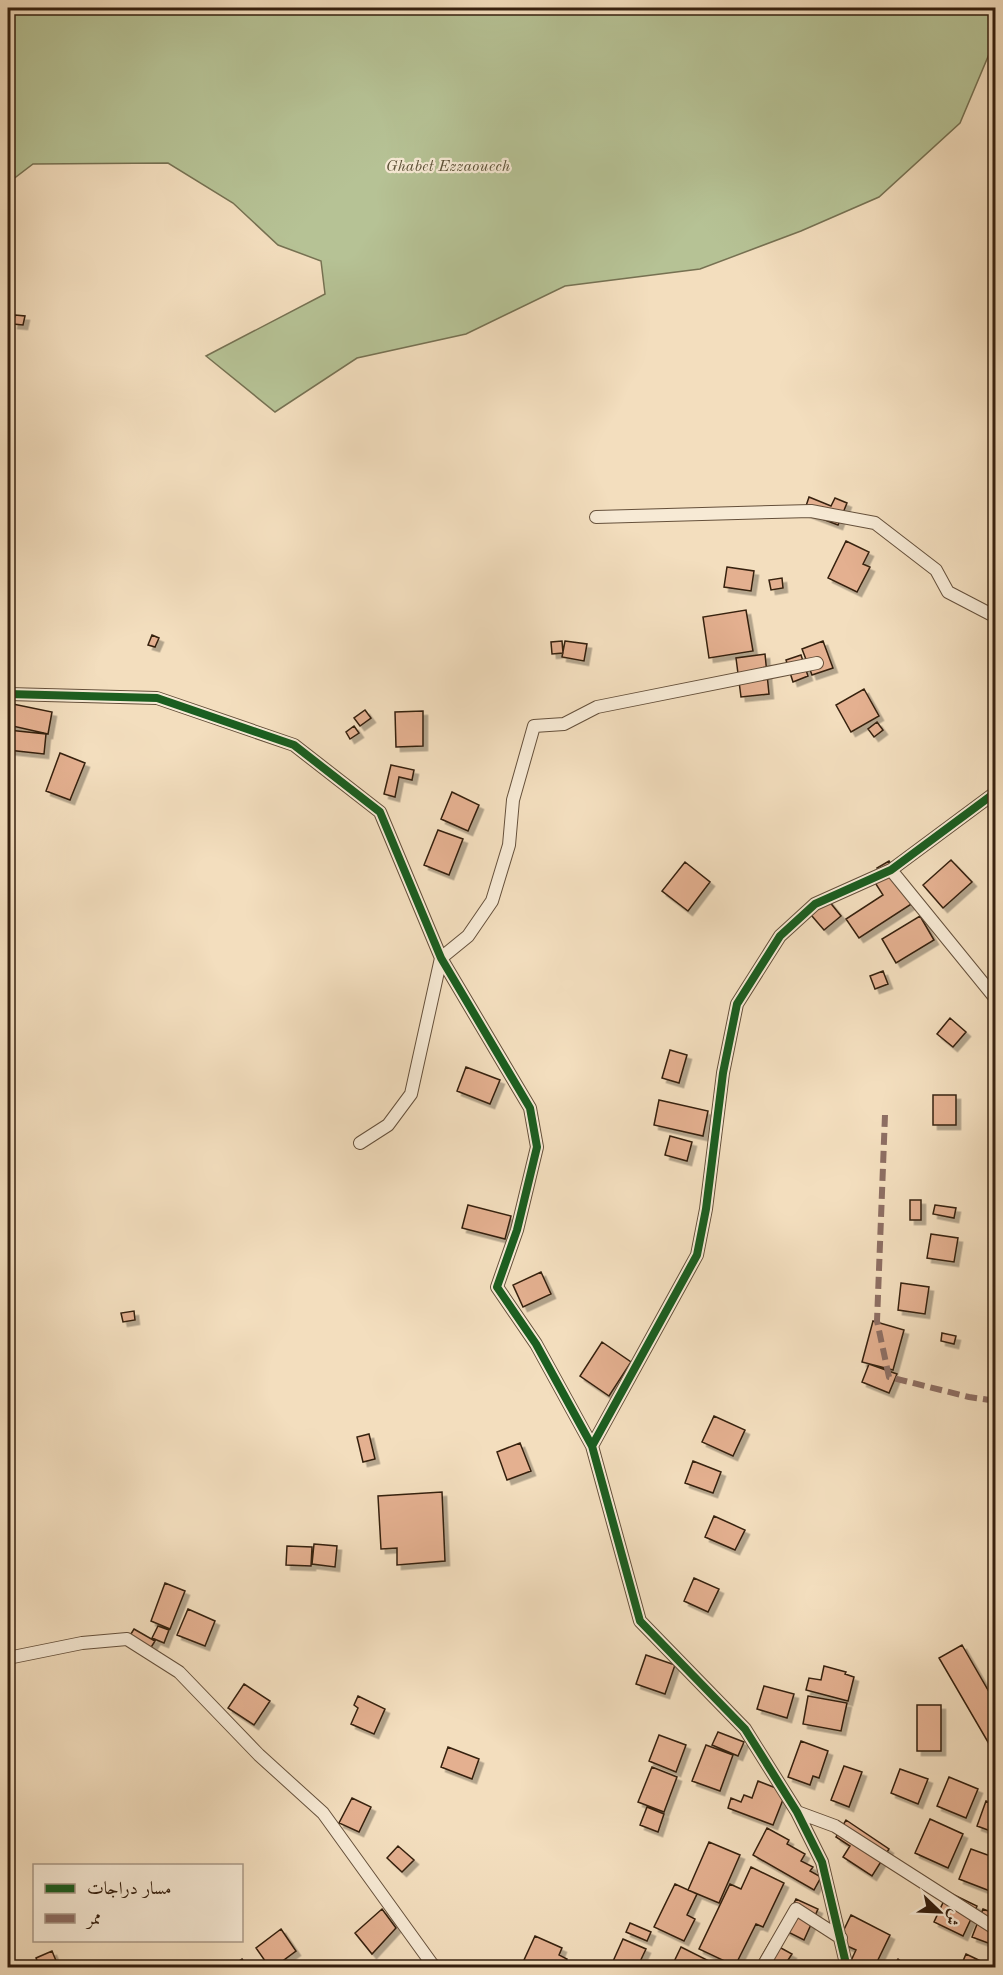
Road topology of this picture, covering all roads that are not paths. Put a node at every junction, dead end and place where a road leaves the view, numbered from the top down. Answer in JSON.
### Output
{"nodes":[{"id":1,"x":596,"y":517,"type":"dead end"},
{"id":2,"x":996,"y":617,"type":"edge"},
{"id":3,"x":817,"y":663,"type":"dead end"},
{"id":4,"x":8,"y":694,"type":"edge"},
{"id":5,"x":996,"y":792,"type":"edge"},
{"id":6,"x":891,"y":870,"type":"junction"},
{"id":7,"x":441,"y":958,"type":"junction"},
{"id":8,"x":996,"y":999,"type":"edge"},
{"id":9,"x":360,"y":1143,"type":"dead end"},
{"id":10,"x":592,"y":1446,"type":"junction"},
{"id":11,"x":8,"y":1658,"type":"edge"},
{"id":12,"x":797,"y":1812,"type":"junction"},
{"id":13,"x":996,"y":1929,"type":"edge"},
{"id":14,"x":841,"y":1938,"type":"junction"},
{"id":15,"x":437,"y":1968,"type":"edge"},
{"id":16,"x":762,"y":1968,"type":"edge"},
{"id":17,"x":847,"y":1968,"type":"edge"}],
"edges":[{"from":1,"to":2,"type":"street"},
{"from":3,"to":7,"type":"street"},
{"from":4,"to":7,"type":"street"},
{"from":5,"to":6,"type":"street"},
{"from":6,"to":8,"type":"street"},
{"from":6,"to":10,"type":"street"},
{"from":7,"to":9,"type":"street"},
{"from":7,"to":10,"type":"street"},
{"from":10,"to":12,"type":"street"},
{"from":11,"to":15,"type":"street"},
{"from":12,"to":13,"type":"street"},
{"from":12,"to":14,"type":"street"},
{"from":14,"to":16,"type":"street"},
{"from":14,"to":17,"type":"street"}]}
